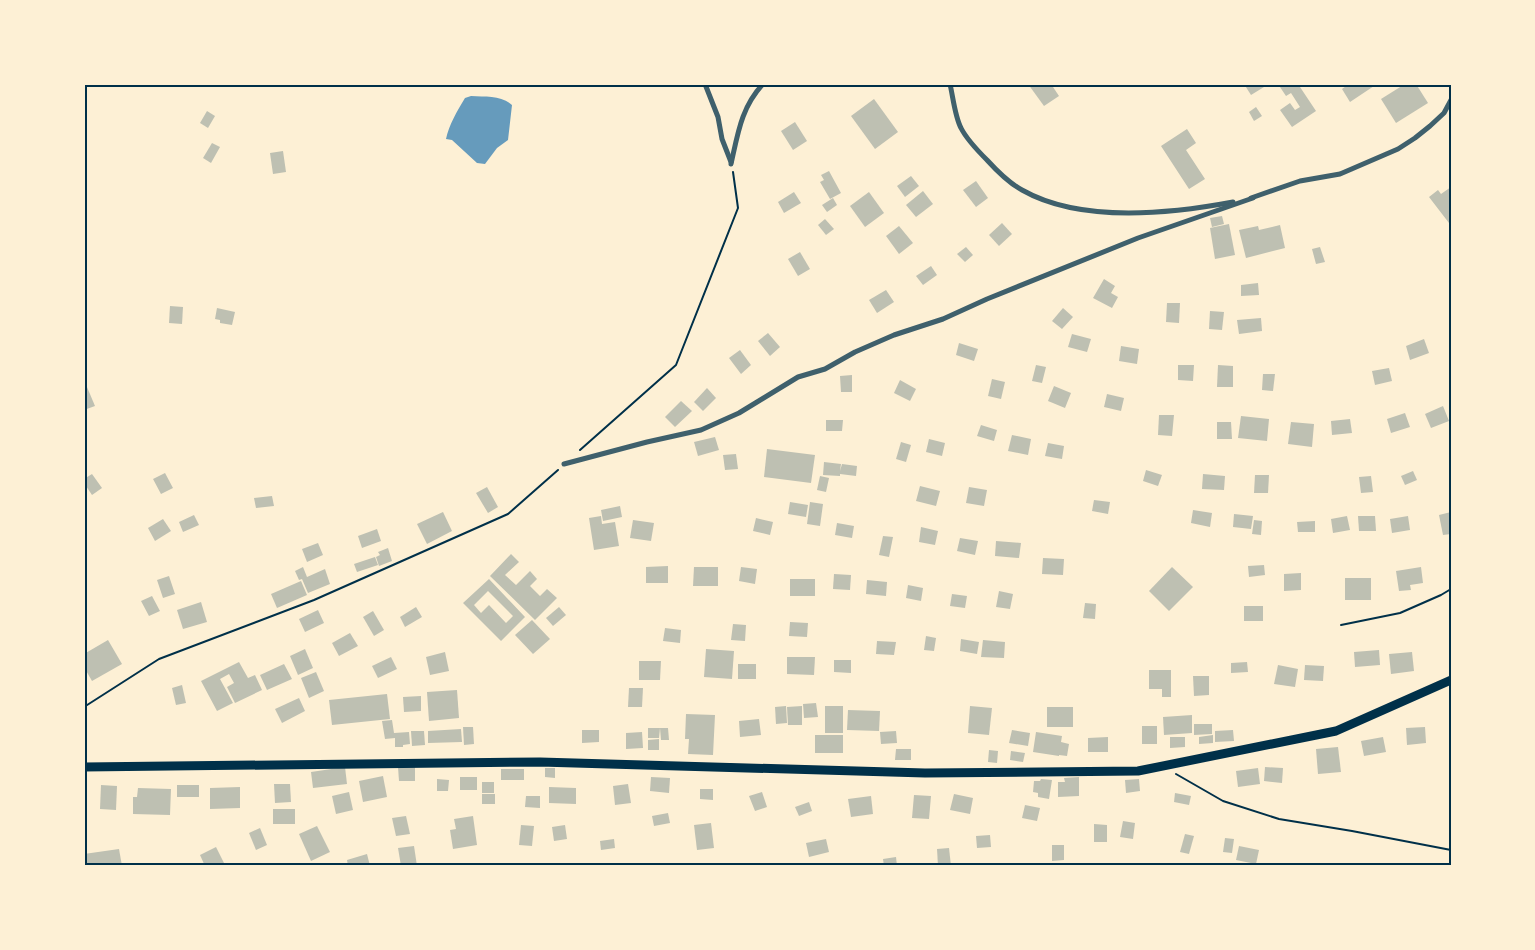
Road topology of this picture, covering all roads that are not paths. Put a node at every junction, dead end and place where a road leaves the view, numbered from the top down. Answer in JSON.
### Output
{"nodes":[{"id":1,"x":705,"y":84,"type":"edge"},
{"id":2,"x":763,"y":84,"type":"edge"},
{"id":3,"x":950,"y":84,"type":"edge"},
{"id":4,"x":1451,"y":100,"type":"edge"},
{"id":5,"x":1253,"y":198,"type":"junction"},
{"id":6,"x":564,"y":464,"type":"road end"},
{"id":7,"x":1451,"y":680,"type":"edge"},
{"id":8,"x":84,"y":767,"type":"edge"}],
"edges":[{"from":1,"to":2,"type":"street"},
{"from":3,"to":5,"type":"street"},
{"from":4,"to":5,"type":"street"},
{"from":5,"to":6,"type":"street"},
{"from":7,"to":8,"type":"highway"}]}
